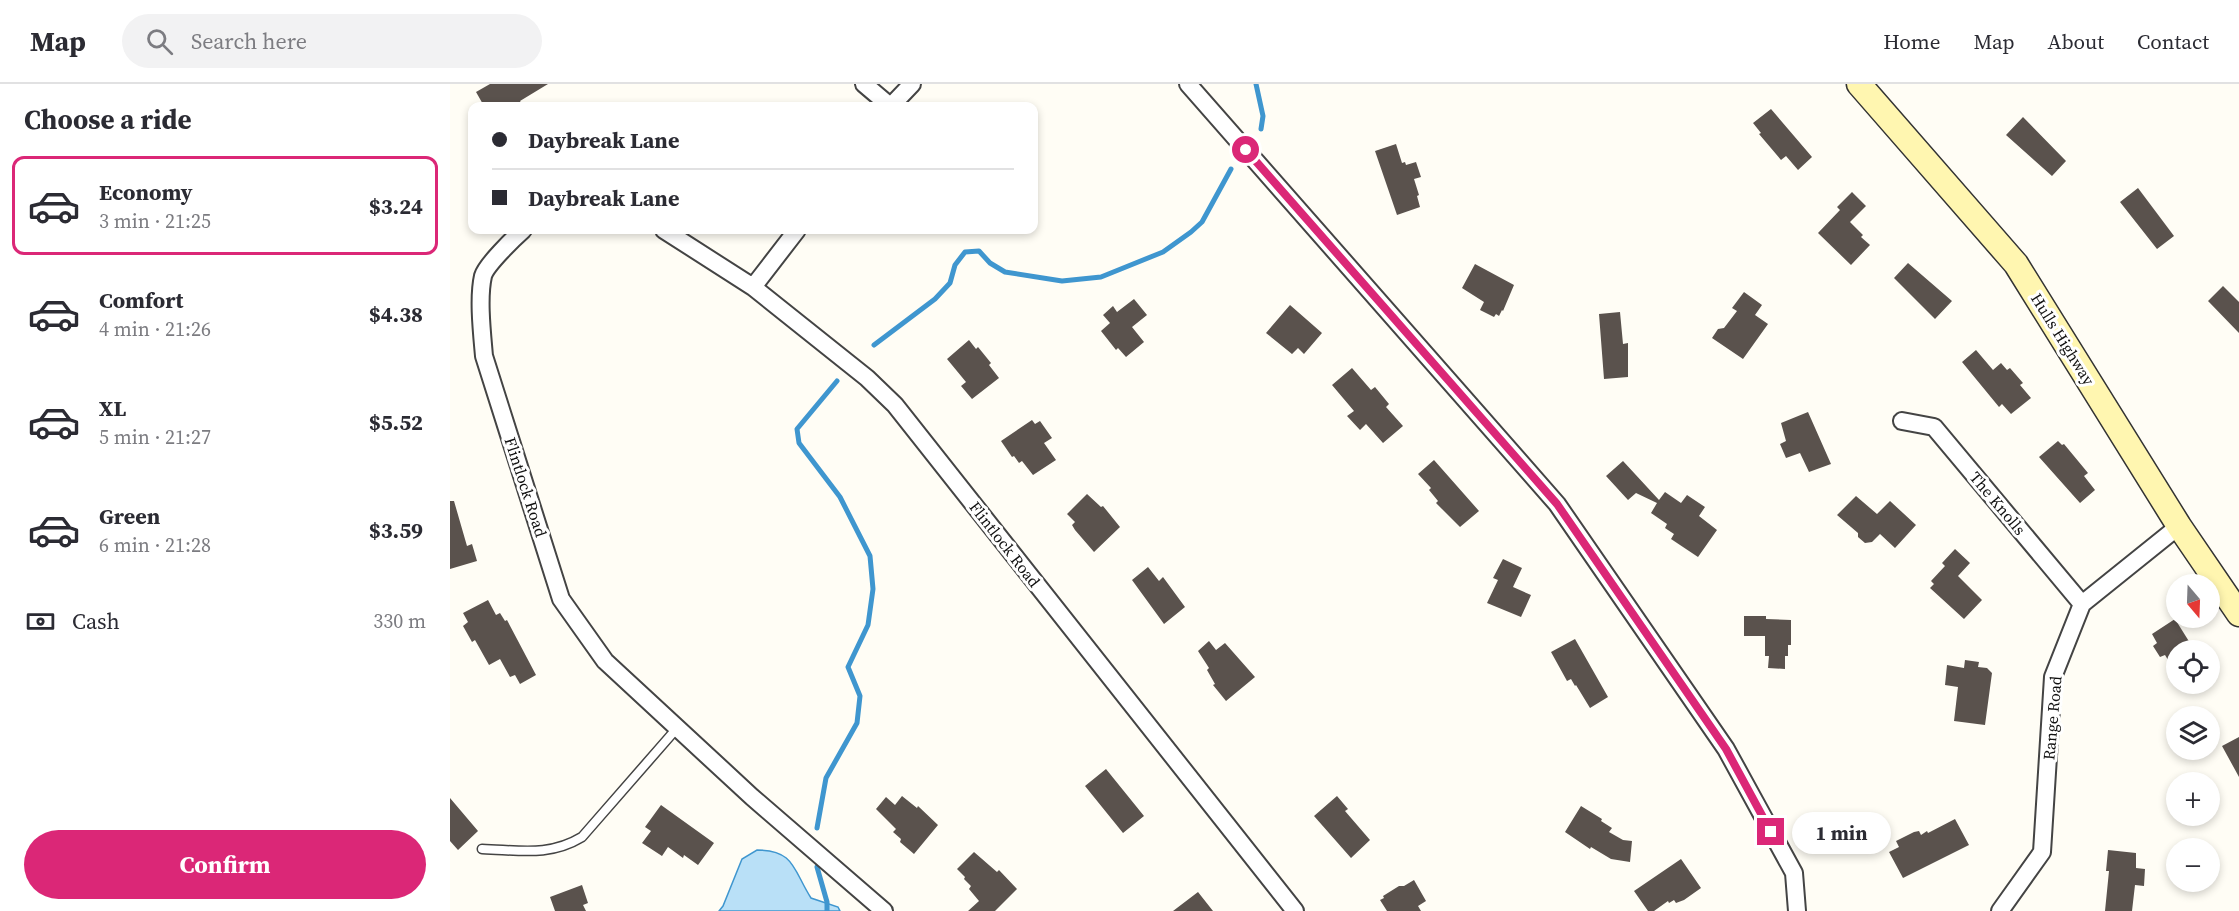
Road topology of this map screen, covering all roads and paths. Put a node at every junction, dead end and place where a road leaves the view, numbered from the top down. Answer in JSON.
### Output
{"nodes":[{"id":1,"x":864,"y":84,"type":"edge"},
{"id":2,"x":912,"y":84,"type":"edge"},
{"id":3,"x":1188,"y":84,"type":"edge"},
{"id":4,"x":1858,"y":84,"type":"edge"},
{"id":5,"x":885,"y":102,"type":"edge"},
{"id":6,"x":894,"y":102,"type":"edge"},
{"id":7,"x":518,"y":234,"type":"edge"},
{"id":8,"x":670,"y":234,"type":"edge"},
{"id":9,"x":794,"y":234,"type":"edge"},
{"id":10,"x":753,"y":287,"type":"junction"},
{"id":11,"x":1902,"y":421,"type":"dead end"},
{"id":12,"x":2179,"y":526,"type":"junction"},
{"id":13,"x":2082,"y":604,"type":"junction"},
{"id":14,"x":2239,"y":614,"type":"edge"},
{"id":15,"x":678,"y":727,"type":"junction"},
{"id":16,"x":482,"y":849,"type":"dead end"},
{"id":17,"x":884,"y":911,"type":"edge"},
{"id":18,"x":1295,"y":911,"type":"edge"},
{"id":19,"x":1797,"y":911,"type":"edge"},
{"id":20,"x":2000,"y":911,"type":"edge"}],
"edges":[{"from":1,"to":5,"type":"street"},
{"from":2,"to":6,"type":"street"},
{"from":3,"to":19,"type":"street"},
{"from":4,"to":12,"type":"street","name":"Hulls Highway"},
{"from":7,"to":15,"type":"street","name":"Flintlock Road"},
{"from":8,"to":10,"type":"street","name":"Flintlock Road"},
{"from":9,"to":10,"type":"street"},
{"from":10,"to":18,"type":"street","name":"Flintlock Road"},
{"from":11,"to":13,"type":"street","name":"The Knolls"},
{"from":12,"to":13,"type":"street"},
{"from":12,"to":14,"type":"street","name":"Hulls Highway"},
{"from":13,"to":20,"type":"street","name":"Range Road"},
{"from":15,"to":16,"type":"lane"},
{"from":15,"to":17,"type":"street","name":"Flintlock Road"}]}
